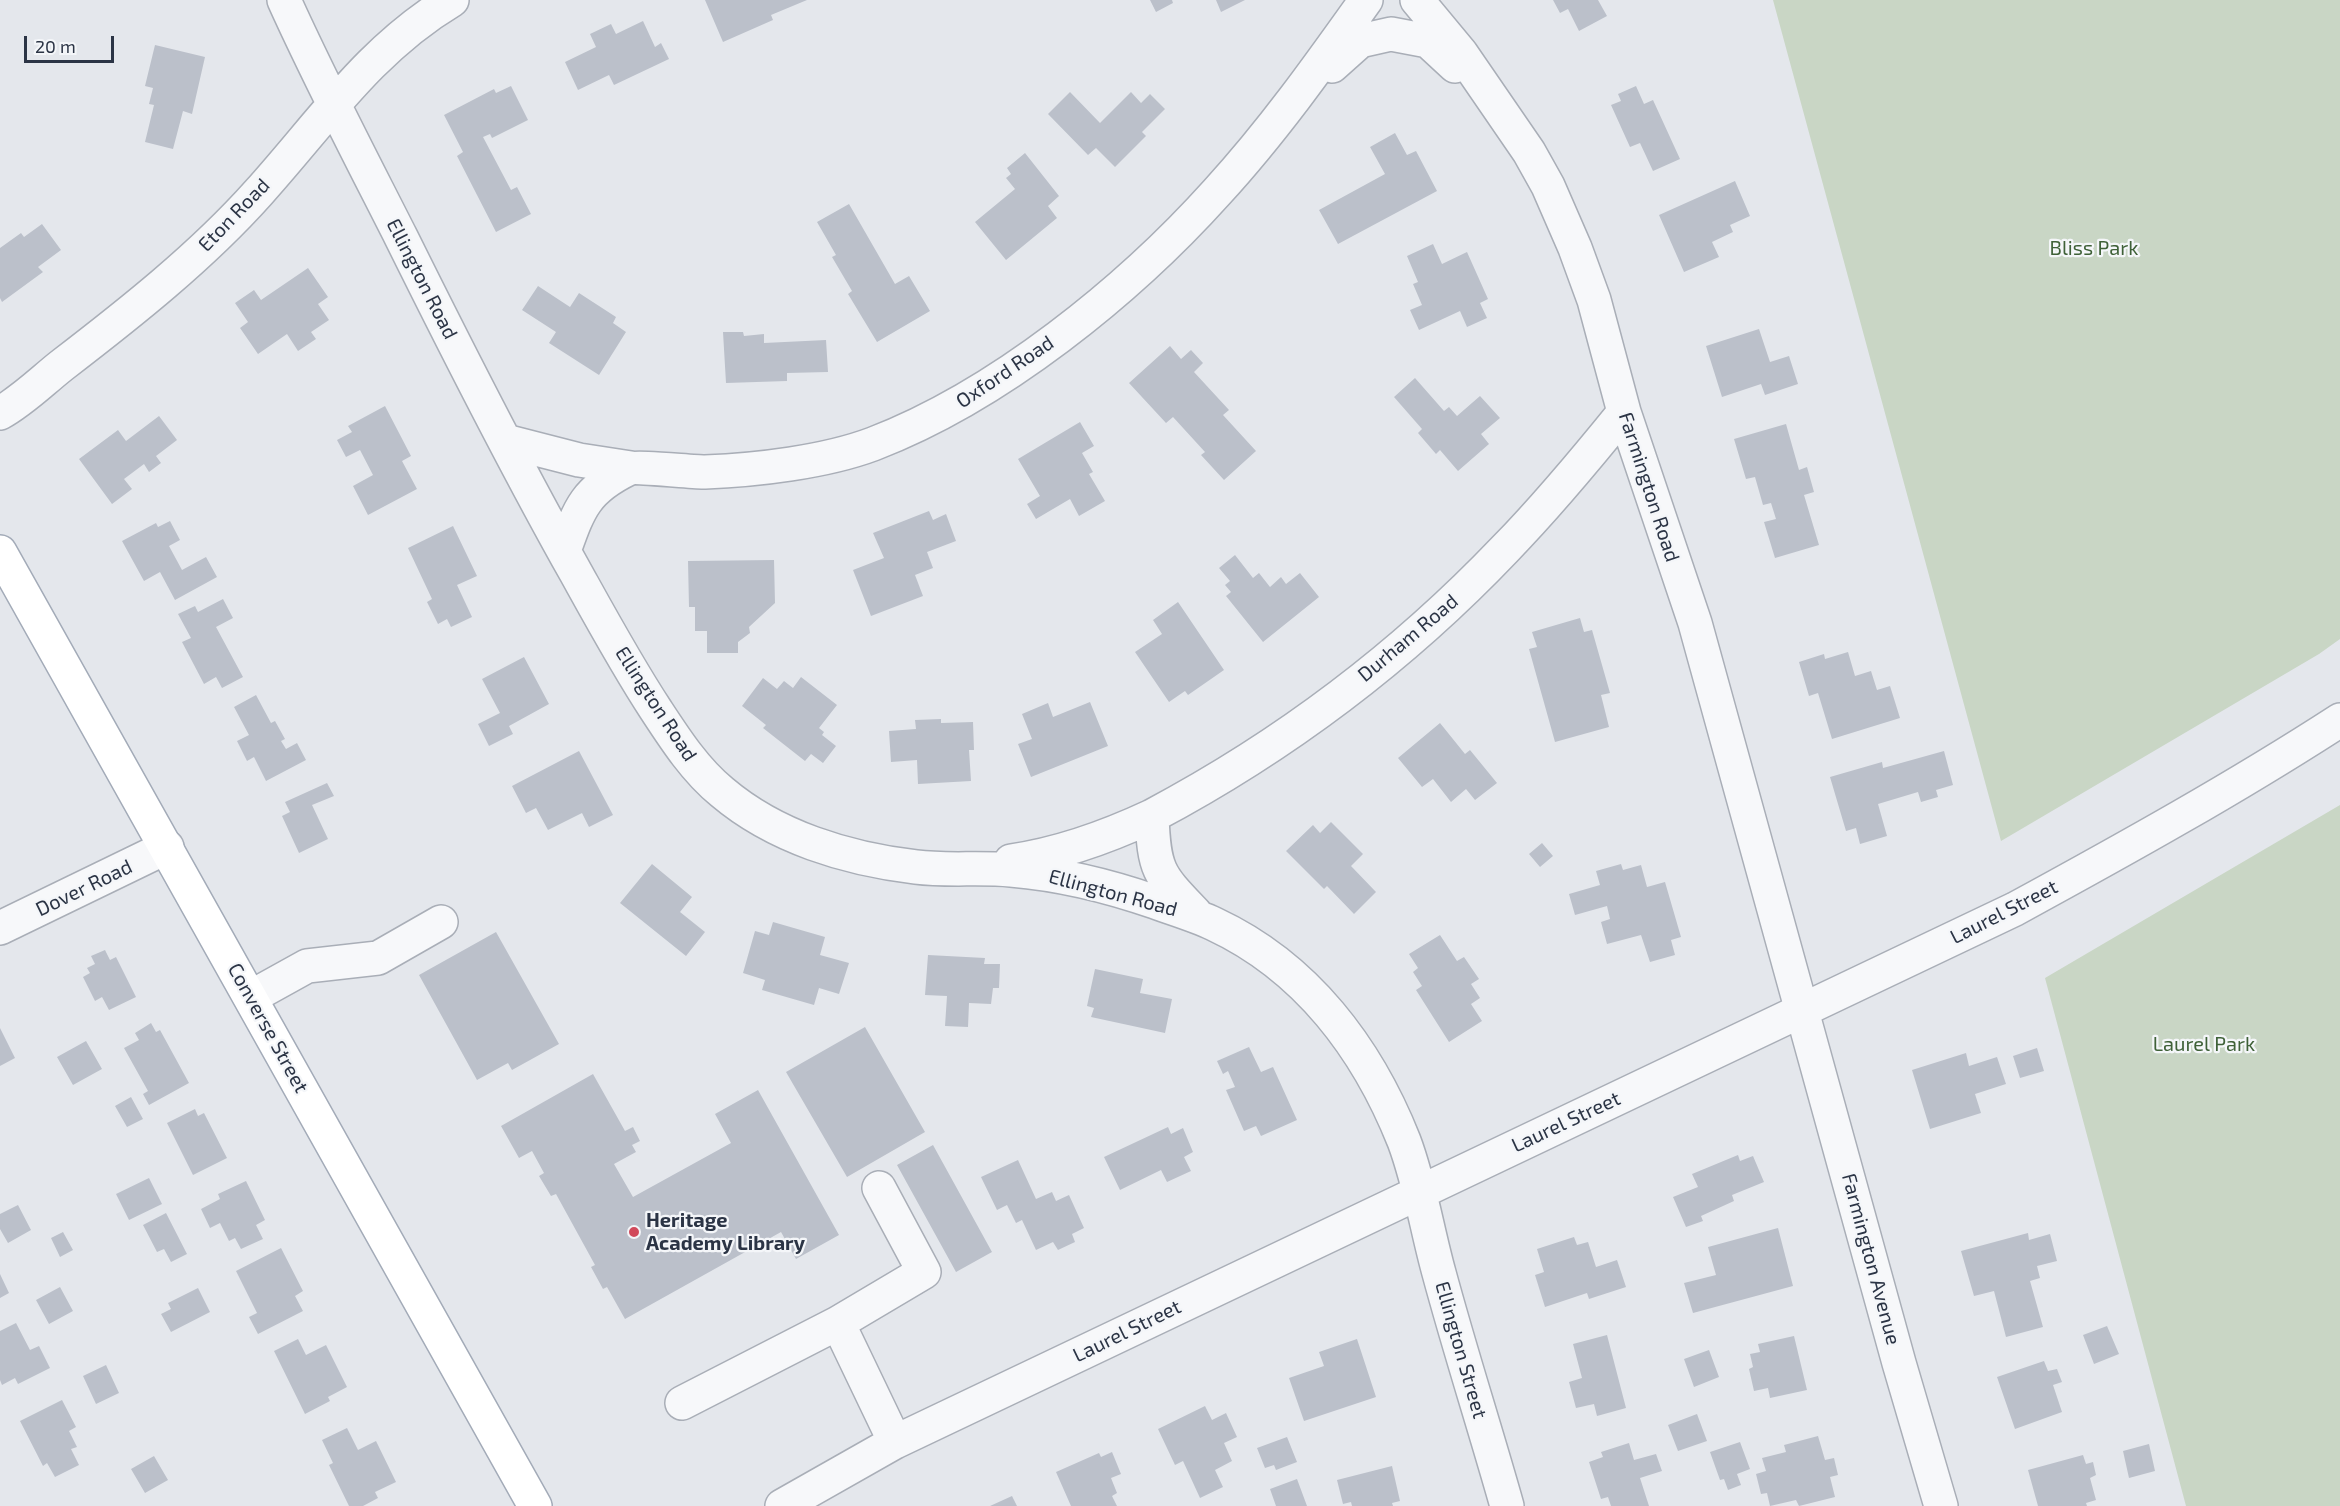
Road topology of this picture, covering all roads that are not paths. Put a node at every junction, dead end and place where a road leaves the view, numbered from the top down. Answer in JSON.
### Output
{"nodes":[{"id":1,"x":284,"y":0,"type":"edge"},
{"id":2,"x":452,"y":0,"type":"edge"},
{"id":3,"x":1366,"y":0,"type":"edge"},
{"id":4,"x":1417,"y":0,"type":"edge"},
{"id":5,"x":1493,"y":98,"type":"junction"},
{"id":6,"x":1292,"y":102,"type":"junction"},
{"id":7,"x":333,"y":105,"type":"junction"},
{"id":8,"x":1624,"y":412,"type":"junction"},
{"id":9,"x":0,"y":414,"type":"edge"},
{"id":10,"x":505,"y":441,"type":"junction"},
{"id":11,"x":631,"y":468,"type":"junction"},
{"id":12,"x":564,"y":551,"type":"junction"},
{"id":13,"x":0,"y":552,"type":"edge"},
{"id":14,"x":2340,"y":720,"type":"edge"},
{"id":15,"x":1152,"y":816,"type":"junction"},
{"id":16,"x":167,"y":848,"type":"junction"},
{"id":17,"x":961,"y":869,"type":"junction"},
{"id":18,"x":1200,"y":918,"type":"junction"},
{"id":19,"x":441,"y":922,"type":"dead end"},
{"id":20,"x":0,"y":928,"type":"edge"},
{"id":21,"x":251,"y":997,"type":"junction"},
{"id":22,"x":1802,"y":1011,"type":"junction"},
{"id":23,"x":879,"y":1188,"type":"dead end"},
{"id":24,"x":1418,"y":1193,"type":"junction"},
{"id":25,"x":838,"y":1323,"type":"junction"},
{"id":26,"x":682,"y":1402,"type":"dead end"},
{"id":27,"x":895,"y":1442,"type":"junction"},
{"id":28,"x":535,"y":1506,"type":"edge"},
{"id":29,"x":782,"y":1506,"type":"edge"},
{"id":30,"x":1507,"y":1506,"type":"edge"},
{"id":31,"x":1941,"y":1506,"type":"edge"}],
"edges":[{"from":1,"to":7,"type":"street","name":"Ellington Road"},
{"from":2,"to":7,"type":"street","name":"Eton Road"},
{"from":3,"to":6,"type":"street","name":"Oxford Road"},
{"from":4,"to":5,"type":"street","name":"Farmington Road"},
{"from":5,"to":6,"type":"street","name":"Oxford Road"},
{"from":5,"to":8,"type":"street","name":"Farmington Road"},
{"from":6,"to":11,"type":"street","name":"Oxford Road"},
{"from":7,"to":9,"type":"street","name":"Eton Road"},
{"from":7,"to":10,"type":"street","name":"Ellington Road"},
{"from":8,"to":15,"type":"street","name":"Durham Road"},
{"from":8,"to":22,"type":"street","name":"Farmington Road"},
{"from":10,"to":11,"type":"street","name":"Oxford Road"},
{"from":10,"to":12,"type":"street","name":"Ellington Road"},
{"from":11,"to":12,"type":"street"},
{"from":12,"to":17,"type":"street","name":"Ellington Road"},
{"from":13,"to":16,"type":"main road","name":"Converse Street"},
{"from":14,"to":22,"type":"street","name":"Laurel Street"},
{"from":15,"to":17,"type":"street","name":"Durham Road"},
{"from":15,"to":18,"type":"street"},
{"from":16,"to":20,"type":"street","name":"Dover Road"},
{"from":16,"to":21,"type":"main road","name":"Converse Street"},
{"from":17,"to":18,"type":"street","name":"Ellington Road"},
{"from":18,"to":24,"type":"street","name":"Ellington Road"},
{"from":19,"to":21,"type":"street"},
{"from":21,"to":28,"type":"main road","name":"Converse Street"},
{"from":22,"to":24,"type":"street","name":"Laurel Street"},
{"from":22,"to":31,"type":"street","name":"Farmington Avenue"},
{"from":23,"to":25,"type":"street"},
{"from":24,"to":27,"type":"street","name":"Laurel Street"},
{"from":24,"to":30,"type":"street","name":"Ellington Street"},
{"from":25,"to":26,"type":"street"},
{"from":25,"to":27,"type":"street"},
{"from":27,"to":29,"type":"street","name":"Laurel Street"}]}
